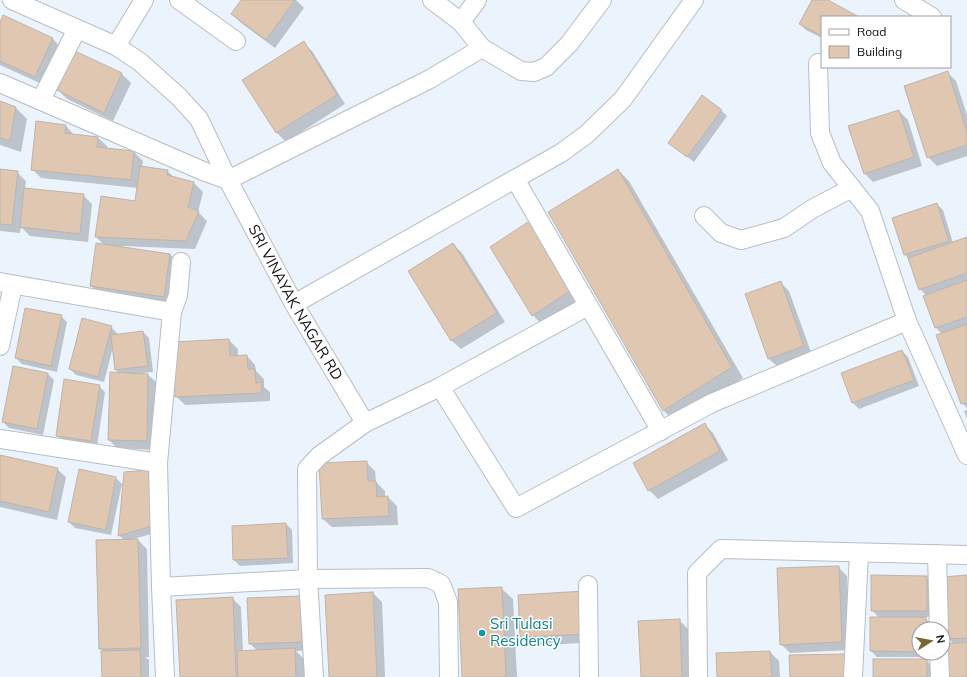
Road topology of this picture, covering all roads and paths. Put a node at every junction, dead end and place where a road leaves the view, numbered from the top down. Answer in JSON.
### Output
{"nodes":[{"id":1,"x":12,"y":0,"type":"edge"},
{"id":2,"x":144,"y":0,"type":"edge"},
{"id":3,"x":179,"y":0,"type":"edge"},
{"id":4,"x":432,"y":0,"type":"edge"},
{"id":5,"x":477,"y":0,"type":"edge"},
{"id":6,"x":602,"y":0,"type":"edge"},
{"id":7,"x":694,"y":0,"type":"edge"},
{"id":8,"x":904,"y":0,"type":"edge"},
{"id":9,"x":930,"y":16,"type":"edge"},
{"id":10,"x":461,"y":22,"type":"junction"},
{"id":11,"x":77,"y":29,"type":"junction"},
{"id":12,"x":236,"y":41,"type":"dead end"},
{"id":13,"x":116,"y":46,"type":"junction"},
{"id":14,"x":482,"y":48,"type":"junction"},
{"id":15,"x":818,"y":63,"type":"dead end"},
{"id":16,"x":0,"y":83,"type":"edge"},
{"id":17,"x":40,"y":100,"type":"junction"},
{"id":18,"x":515,"y":179,"type":"junction"},
{"id":19,"x":228,"y":180,"type":"junction"},
{"id":20,"x":852,"y":188,"type":"junction"},
{"id":21,"x":704,"y":216,"type":"dead end"},
{"id":22,"x":181,"y":262,"type":"dead end"},
{"id":23,"x":7,"y":284,"type":"edge"},
{"id":24,"x":294,"y":304,"type":"junction"},
{"id":25,"x":588,"y":306,"type":"junction"},
{"id":26,"x":172,"y":312,"type":"junction"},
{"id":27,"x":907,"y":321,"type":"junction"},
{"id":28,"x":0,"y":346,"type":"edge"},
{"id":29,"x":440,"y":387,"type":"junction"},
{"id":30,"x":365,"y":423,"type":"junction"},
{"id":31,"x":661,"y":431,"type":"junction"},
{"id":32,"x":0,"y":439,"type":"edge"},
{"id":33,"x":967,"y":455,"type":"edge"},
{"id":34,"x":158,"y":463,"type":"junction"},
{"id":35,"x":859,"y":553,"type":"junction"},
{"id":36,"x":937,"y":554,"type":"junction"},
{"id":37,"x":967,"y":555,"type":"edge"},
{"id":38,"x":308,"y":579,"type":"junction"},
{"id":39,"x":588,"y":584,"type":"dead end"},
{"id":40,"x":160,"y":587,"type":"junction"},
{"id":41,"x":939,"y":621,"type":"edge"},
{"id":42,"x":939,"y":661,"type":"edge"},
{"id":43,"x":165,"y":677,"type":"edge"},
{"id":44,"x":314,"y":677,"type":"edge"},
{"id":45,"x":449,"y":677,"type":"edge"},
{"id":46,"x":589,"y":677,"type":"edge"},
{"id":47,"x":698,"y":677,"type":"edge"},
{"id":48,"x":853,"y":677,"type":"edge"},
{"id":49,"x":940,"y":677,"type":"edge"}],
"edges":[{"from":1,"to":11,"type":"street","name":"SRI VINAYAK NAGAR RD"},
{"from":2,"to":13,"type":"street"},
{"from":3,"to":12,"type":"street"},
{"from":4,"to":10,"type":"street"},
{"from":5,"to":10,"type":"street"},
{"from":6,"to":14,"type":"street"},
{"from":7,"to":18,"type":"street"},
{"from":8,"to":9,"type":"street"},
{"from":10,"to":14,"type":"street"},
{"from":11,"to":13,"type":"street","name":"SRI VINAYAK NAGAR RD"},
{"from":11,"to":17,"type":"street"},
{"from":13,"to":19,"type":"street","name":"SRI VINAYAK NAGAR RD"},
{"from":14,"to":19,"type":"street"},
{"from":15,"to":20,"type":"street"},
{"from":16,"to":17,"type":"street"},
{"from":17,"to":19,"type":"street"},
{"from":18,"to":24,"type":"street"},
{"from":18,"to":25,"type":"street"},
{"from":19,"to":24,"type":"street","name":"SRI VINAYAK NAGAR RD"},
{"from":20,"to":21,"type":"street"},
{"from":20,"to":27,"type":"street"},
{"from":22,"to":26,"type":"street"},
{"from":23,"to":26,"type":"street"},
{"from":23,"to":28,"type":"street"},
{"from":24,"to":30,"type":"street","name":"SRI VINAYAK NAGAR RD"},
{"from":25,"to":29,"type":"street"},
{"from":25,"to":31,"type":"street"},
{"from":26,"to":34,"type":"street"},
{"from":27,"to":31,"type":"street"},
{"from":27,"to":33,"type":"street"},
{"from":29,"to":30,"type":"street"},
{"from":29,"to":31,"type":"street"},
{"from":30,"to":38,"type":"street"},
{"from":32,"to":34,"type":"street"},
{"from":34,"to":40,"type":"street"},
{"from":35,"to":36,"type":"street"},
{"from":35,"to":47,"type":"street"},
{"from":35,"to":48,"type":"street"},
{"from":36,"to":37,"type":"street"},
{"from":36,"to":41,"type":"street"},
{"from":38,"to":40,"type":"street"},
{"from":38,"to":44,"type":"street"},
{"from":38,"to":45,"type":"street"},
{"from":39,"to":46,"type":"street"},
{"from":40,"to":43,"type":"street"},
{"from":42,"to":49,"type":"street"}]}
